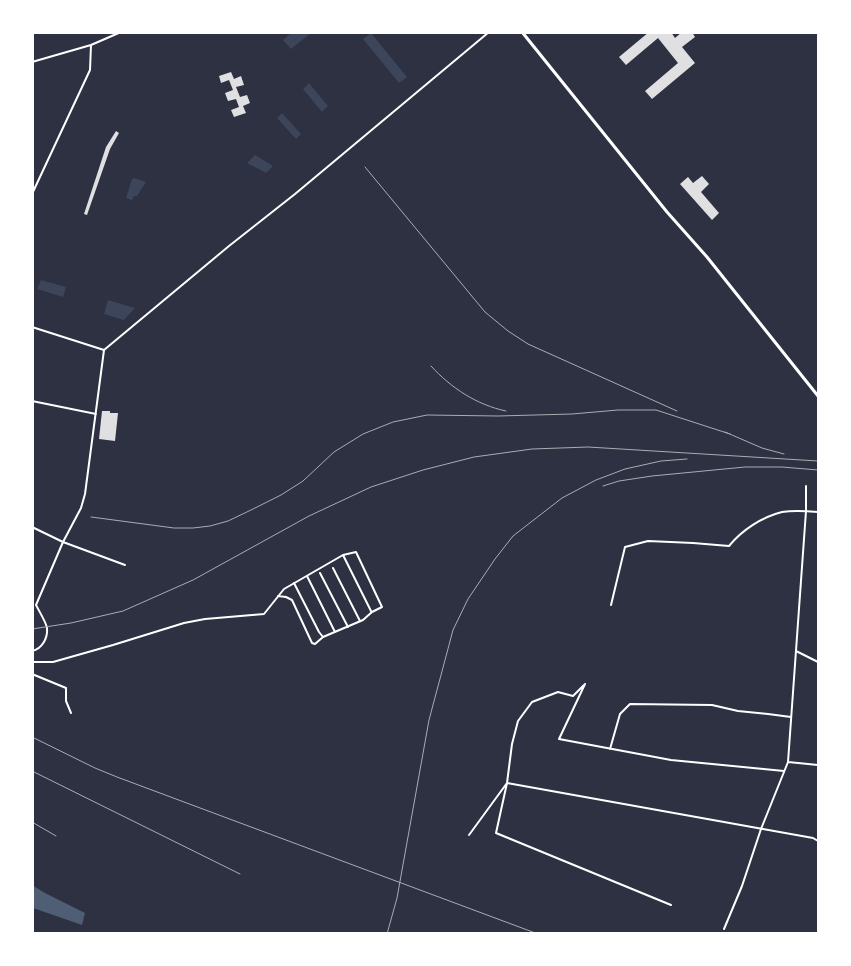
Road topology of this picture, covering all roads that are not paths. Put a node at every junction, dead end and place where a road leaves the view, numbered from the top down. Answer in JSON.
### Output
{"nodes":[{"id":1,"x":121,"y":32,"type":"edge"},
{"id":2,"x":489,"y":32,"type":"edge"},
{"id":3,"x":522,"y":32,"type":"edge"},
{"id":4,"x":91,"y":45,"type":"junction"},
{"id":5,"x":32,"y":62,"type":"edge"},
{"id":6,"x":32,"y":194,"type":"edge"},
{"id":7,"x":32,"y":327,"type":"edge"},
{"id":8,"x":104,"y":350,"type":"junction"},
{"id":9,"x":818,"y":396,"type":"edge"},
{"id":10,"x":32,"y":402,"type":"edge"},
{"id":11,"x":96,"y":414,"type":"junction"},
{"id":12,"x":806,"y":486,"type":"dead end"},
{"id":13,"x":806,"y":511,"type":"junction"},
{"id":14,"x":818,"y":512,"type":"edge"},
{"id":15,"x":32,"y":527,"type":"edge"},
{"id":16,"x":62,"y":542,"type":"junction"},
{"id":17,"x":343,"y":555,"type":"junction"},
{"id":18,"x":125,"y":565,"type":"dead end"},
{"id":19,"x":333,"y":568,"type":"dead end"},
{"id":20,"x":320,"y":573,"type":"dead end"},
{"id":21,"x":307,"y":576,"type":"junction"},
{"id":22,"x":294,"y":583,"type":"junction"},
{"id":23,"x":278,"y":596,"type":"junction"},
{"id":24,"x":36,"y":605,"type":"junction"},
{"id":25,"x":611,"y":605,"type":"dead end"},
{"id":26,"x":32,"y":606,"type":"edge"},
{"id":27,"x":372,"y":612,"type":"junction"},
{"id":28,"x":360,"y":622,"type":"junction"},
{"id":29,"x":348,"y":627,"type":"junction"},
{"id":30,"x":336,"y":632,"type":"junction"},
{"id":31,"x":323,"y":638,"type":"junction"},
{"id":32,"x":32,"y":651,"type":"edge"},
{"id":33,"x":796,"y":651,"type":"junction"},
{"id":34,"x":32,"y":662,"type":"edge"},
{"id":35,"x":818,"y":662,"type":"edge"},
{"id":36,"x":32,"y":674,"type":"edge"},
{"id":37,"x":71,"y":713,"type":"dead end"},
{"id":38,"x":791,"y":718,"type":"junction"},
{"id":39,"x":610,"y":749,"type":"junction"},
{"id":40,"x":788,"y":762,"type":"junction"},
{"id":41,"x":818,"y":765,"type":"edge"},
{"id":42,"x":784,"y":771,"type":"junction"},
{"id":43,"x":507,"y":782,"type":"junction"},
{"id":44,"x":761,"y":829,"type":"junction"},
{"id":45,"x":469,"y":835,"type":"dead end"},
{"id":46,"x":818,"y":841,"type":"edge"},
{"id":47,"x":671,"y":905,"type":"dead end"},
{"id":48,"x":724,"y":929,"type":"dead end"}],
"edges":[{"from":1,"to":4,"type":"street"},
{"from":2,"to":8,"type":"street"},
{"from":3,"to":9,"type":"main road"},
{"from":4,"to":5,"type":"street"},
{"from":4,"to":6,"type":"street"},
{"from":7,"to":8,"type":"street"},
{"from":8,"to":11,"type":"street"},
{"from":10,"to":11,"type":"street"},
{"from":11,"to":16,"type":"street"},
{"from":12,"to":13,"type":"street"},
{"from":13,"to":14,"type":"street"},
{"from":13,"to":25,"type":"street"},
{"from":13,"to":33,"type":"street"},
{"from":15,"to":16,"type":"street"},
{"from":16,"to":18,"type":"street"},
{"from":16,"to":24,"type":"street"},
{"from":17,"to":21,"type":"street"},
{"from":17,"to":27,"type":"street"},
{"from":17,"to":27,"type":"street"},
{"from":19,"to":28,"type":"street"},
{"from":20,"to":29,"type":"street"},
{"from":21,"to":22,"type":"street"},
{"from":21,"to":30,"type":"street"},
{"from":22,"to":23,"type":"street"},
{"from":22,"to":31,"type":"street"},
{"from":23,"to":31,"type":"street"},
{"from":23,"to":34,"type":"street"},
{"from":24,"to":26,"type":"street"},
{"from":24,"to":32,"type":"street"},
{"from":27,"to":28,"type":"street"},
{"from":28,"to":29,"type":"street"},
{"from":29,"to":30,"type":"street"},
{"from":30,"to":31,"type":"street"},
{"from":33,"to":35,"type":"street"},
{"from":33,"to":38,"type":"street"},
{"from":36,"to":37,"type":"street"},
{"from":38,"to":39,"type":"street"},
{"from":38,"to":40,"type":"street"},
{"from":39,"to":42,"type":"street"},
{"from":39,"to":43,"type":"street"},
{"from":40,"to":41,"type":"street"},
{"from":40,"to":42,"type":"street"},
{"from":42,"to":44,"type":"street"},
{"from":43,"to":44,"type":"street"},
{"from":43,"to":45,"type":"street"},
{"from":43,"to":47,"type":"street"},
{"from":44,"to":46,"type":"street"},
{"from":44,"to":48,"type":"street"}]}
